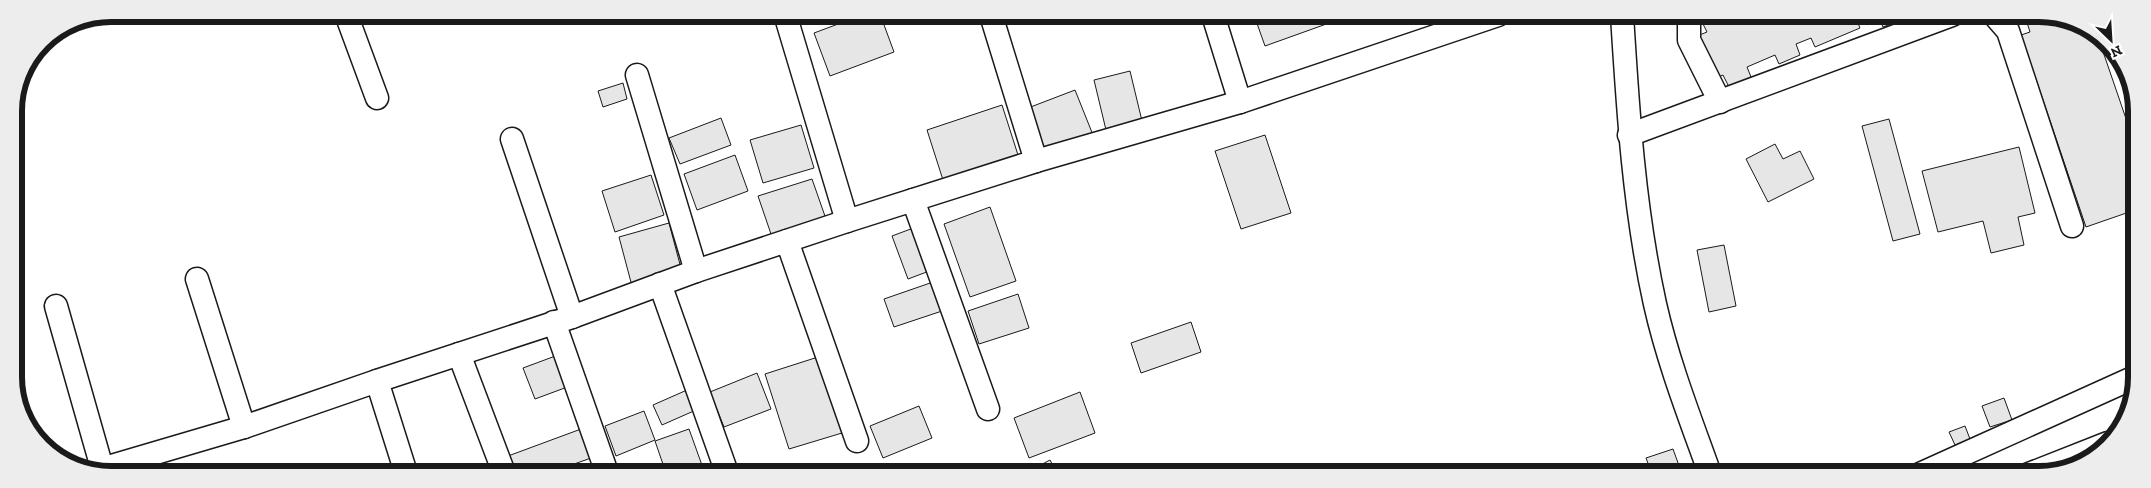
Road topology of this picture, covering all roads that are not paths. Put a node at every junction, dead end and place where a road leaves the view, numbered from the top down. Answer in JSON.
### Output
{"nodes":[{"id":1,"x":349,"y":22,"type":"edge"},
{"id":2,"x":787,"y":22,"type":"edge"},
{"id":3,"x":993,"y":22,"type":"edge"},
{"id":4,"x":1215,"y":22,"type":"edge"},
{"id":5,"x":1477,"y":22,"type":"edge"},
{"id":6,"x":1622,"y":22,"type":"edge"},
{"id":7,"x":1689,"y":22,"type":"edge"},
{"id":8,"x":1936,"y":22,"type":"edge"},
{"id":9,"x":2000,"y":22,"type":"edge"},
{"id":10,"x":637,"y":75,"type":"dead end"},
{"id":11,"x":377,"y":98,"type":"dead end"},
{"id":12,"x":1240,"y":102,"type":"junction"},
{"id":13,"x":1720,"y":102,"type":"junction"},
{"id":14,"x":1629,"y":135,"type":"junction"},
{"id":15,"x":512,"y":139,"type":"dead end"},
{"id":16,"x":1036,"y":160,"type":"junction"},
{"id":17,"x":914,"y":200,"type":"junction"},
{"id":18,"x":847,"y":221,"type":"junction"},
{"id":19,"x":2072,"y":226,"type":"dead end"},
{"id":20,"x":787,"y":241,"type":"junction"},
{"id":21,"x":696,"y":270,"type":"junction"},
{"id":22,"x":198,"y":279,"type":"dead end"},
{"id":23,"x":660,"y":284,"type":"junction"},
{"id":24,"x":56,"y":306,"type":"dead end"},
{"id":25,"x":563,"y":320,"type":"junction"},
{"id":26,"x":459,"y":354,"type":"junction"},
{"id":27,"x":2128,"y":380,"type":"edge"},
{"id":28,"x":377,"y":381,"type":"junction"},
{"id":29,"x":988,"y":409,"type":"dead end"},
{"id":30,"x":244,"y":427,"type":"junction"},
{"id":31,"x":857,"y":442,"type":"dead end"},
{"id":32,"x":2092,"y":449,"type":"edge"},
{"id":33,"x":95,"y":464,"type":"edge"},
{"id":34,"x":2053,"y":464,"type":"edge"},
{"id":35,"x":1707,"y":465,"type":"edge"},
{"id":36,"x":1940,"y":465,"type":"edge"},
{"id":37,"x":110,"y":466,"type":"edge"},
{"id":38,"x":404,"y":466,"type":"edge"},
{"id":39,"x":501,"y":466,"type":"edge"},
{"id":40,"x":604,"y":466,"type":"edge"},
{"id":41,"x":724,"y":466,"type":"edge"}],
"edges":[{"from":1,"to":11,"type":"street"},
{"from":2,"to":18,"type":"street"},
{"from":3,"to":16,"type":"street"},
{"from":4,"to":12,"type":"street"},
{"from":5,"to":12,"type":"street"},
{"from":6,"to":14,"type":"street"},
{"from":7,"to":13,"type":"street"},
{"from":8,"to":13,"type":"street"},
{"from":9,"to":19,"type":"street"},
{"from":10,"to":21,"type":"street"},
{"from":12,"to":16,"type":"street"},
{"from":13,"to":14,"type":"street"},
{"from":14,"to":35,"type":"street"},
{"from":15,"to":25,"type":"street"},
{"from":16,"to":17,"type":"street"},
{"from":17,"to":18,"type":"street"},
{"from":17,"to":29,"type":"street"},
{"from":18,"to":20,"type":"street"},
{"from":20,"to":21,"type":"street"},
{"from":20,"to":31,"type":"street"},
{"from":21,"to":23,"type":"street"},
{"from":22,"to":30,"type":"street"},
{"from":23,"to":25,"type":"street"},
{"from":23,"to":41,"type":"street"},
{"from":24,"to":33,"type":"street"},
{"from":25,"to":26,"type":"street"},
{"from":25,"to":40,"type":"street"},
{"from":26,"to":28,"type":"street"},
{"from":26,"to":39,"type":"street"},
{"from":27,"to":36,"type":"street"},
{"from":28,"to":30,"type":"street"},
{"from":28,"to":38,"type":"street"},
{"from":30,"to":37,"type":"street"},
{"from":32,"to":34,"type":"street"}]}
